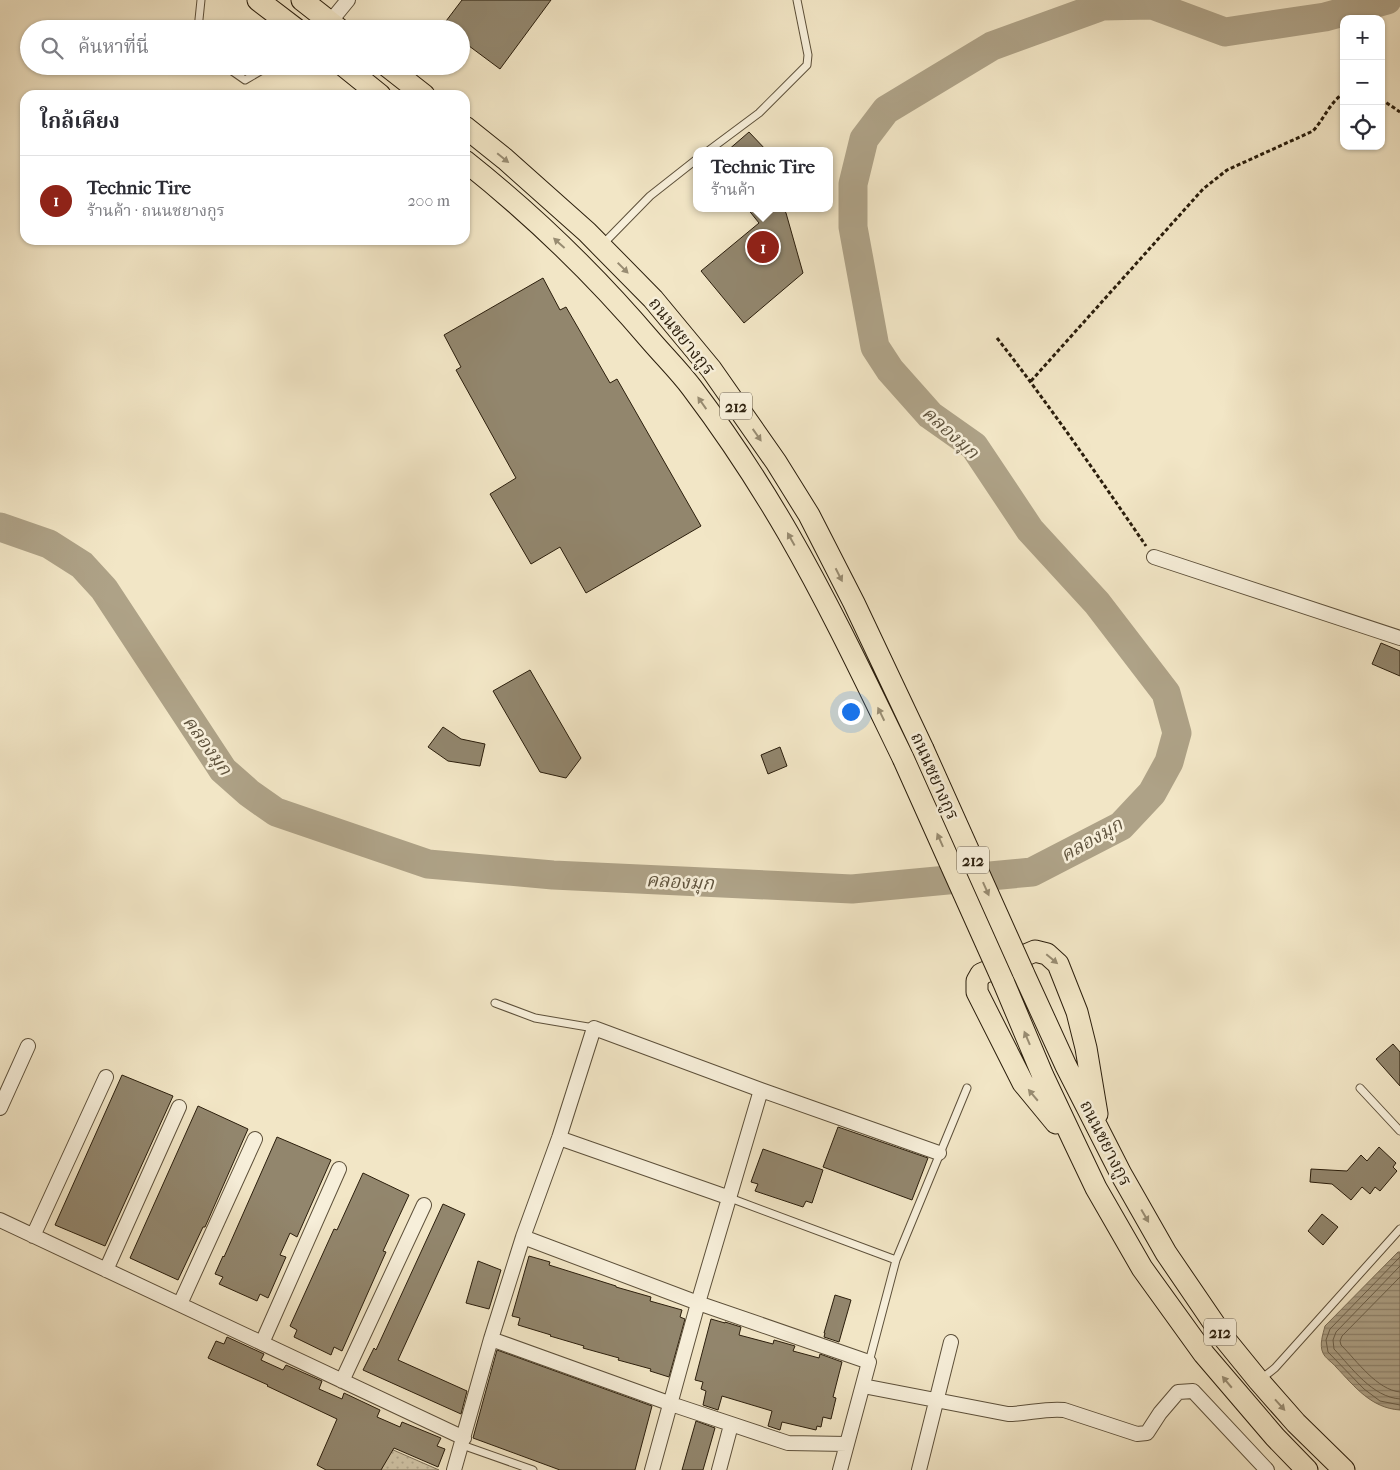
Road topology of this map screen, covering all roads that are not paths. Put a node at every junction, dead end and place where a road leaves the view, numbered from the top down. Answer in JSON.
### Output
{"nodes":[{"id":1,"x":201,"y":0,"type":"edge"},
{"id":2,"x":258,"y":0,"type":"edge"},
{"id":3,"x":302,"y":0,"type":"edge"},
{"id":4,"x":348,"y":0,"type":"edge"},
{"id":5,"x":796,"y":0,"type":"edge"},
{"id":6,"x":199,"y":20,"type":"edge"},
{"id":7,"x":284,"y":20,"type":"edge"},
{"id":8,"x":328,"y":20,"type":"edge"},
{"id":9,"x":337,"y":20,"type":"edge"},
{"id":10,"x":239,"y":75,"type":"edge"},
{"id":11,"x":254,"y":75,"type":"edge"},
{"id":12,"x":355,"y":75,"type":"edge"},
{"id":13,"x":398,"y":75,"type":"edge"},
{"id":14,"x":374,"y":90,"type":"edge"},
{"id":15,"x":418,"y":90,"type":"edge"},
{"id":16,"x":470,"y":131,"type":"edge"},
{"id":17,"x":713,"y":147,"type":"edge"},
{"id":18,"x":693,"y":162,"type":"edge"},
{"id":19,"x":470,"y":165,"type":"edge"},
{"id":20,"x":601,"y":246,"type":"junction"},
{"id":21,"x":1154,"y":557,"type":"road end"},
{"id":22,"x":1400,"y":638,"type":"edge"},
{"id":23,"x":495,"y":1003,"type":"dead end"},
{"id":24,"x":594,"y":1028,"type":"junction"},
{"id":25,"x":28,"y":1046,"type":"dead end"},
{"id":26,"x":106,"y":1077,"type":"dead end"},
{"id":27,"x":967,"y":1088,"type":"dead end"},
{"id":28,"x":1360,"y":1088,"type":"dead end"},
{"id":29,"x":761,"y":1090,"type":"junction"},
{"id":30,"x":179,"y":1107,"type":"dead end"},
{"id":31,"x":0,"y":1108,"type":"edge"},
{"id":32,"x":1400,"y":1131,"type":"edge"},
{"id":33,"x":1100,"y":1133,"type":"junction"},
{"id":34,"x":254,"y":1138,"type":"dead end"},
{"id":35,"x":559,"y":1138,"type":"junction"},
{"id":36,"x":1076,"y":1146,"type":"junction"},
{"id":37,"x":939,"y":1153,"type":"junction"},
{"id":38,"x":339,"y":1169,"type":"dead end"},
{"id":39,"x":730,"y":1198,"type":"junction"},
{"id":40,"x":424,"y":1205,"type":"dead end"},
{"id":41,"x":0,"y":1220,"type":"edge"},
{"id":42,"x":1400,"y":1230,"type":"edge"},
{"id":43,"x":33,"y":1236,"type":"junction"},
{"id":44,"x":523,"y":1237,"type":"junction"},
{"id":45,"x":896,"y":1260,"type":"junction"},
{"id":46,"x":106,"y":1270,"type":"junction"},
{"id":47,"x":698,"y":1303,"type":"junction"},
{"id":48,"x":180,"y":1304,"type":"junction"},
{"id":49,"x":492,"y":1339,"type":"junction"},
{"id":50,"x":951,"y":1342,"type":"dead end"},
{"id":51,"x":262,"y":1343,"type":"junction"},
{"id":52,"x":869,"y":1362,"type":"junction"},
{"id":53,"x":342,"y":1381,"type":"junction"},
{"id":54,"x":1259,"y":1381,"type":"junction"},
{"id":55,"x":863,"y":1386,"type":"junction"},
{"id":56,"x":936,"y":1399,"type":"junction"},
{"id":57,"x":670,"y":1404,"type":"junction"},
{"id":58,"x":731,"y":1425,"type":"junction"},
{"id":59,"x":463,"y":1441,"type":"junction"},
{"id":60,"x":847,"y":1444,"type":"junction"},
{"id":61,"x":454,"y":1470,"type":"edge"},
{"id":62,"x":533,"y":1470,"type":"edge"},
{"id":63,"x":652,"y":1470,"type":"edge"},
{"id":64,"x":719,"y":1470,"type":"edge"},
{"id":65,"x":840,"y":1470,"type":"edge"},
{"id":66,"x":919,"y":1470,"type":"edge"},
{"id":67,"x":1267,"y":1470,"type":"edge"},
{"id":68,"x":1307,"y":1470,"type":"edge"},
{"id":69,"x":1344,"y":1470,"type":"edge"}],
"edges":[{"from":1,"to":6,"type":"lane"},
{"from":2,"to":7,"type":"main road"},
{"from":3,"to":8,"type":"main road"},
{"from":4,"to":9,"type":"street"},
{"from":5,"to":17,"type":"lane"},
{"from":10,"to":11,"type":"lane"},
{"from":12,"to":14,"type":"main road"},
{"from":13,"to":15,"type":"main road"},
{"from":16,"to":20,"type":"main road","name":"ถนนชยางกูร","number":"212","one_way":true},
{"from":18,"to":20,"type":"lane"},
{"from":36,"to":19,"type":"main road","name":"ถนนชยางกูร","number":"212","one_way":true,"bridge":true},
{"from":20,"to":33,"type":"main road","name":"ถนนชยางกูร","number":"212","one_way":true,"bridge":true},
{"from":21,"to":22,"type":"street"},
{"from":23,"to":24,"type":"lane"},
{"from":24,"to":29,"type":"street"},
{"from":24,"to":35,"type":"street"},
{"from":25,"to":31,"type":"street"},
{"from":26,"to":43,"type":"street"},
{"from":27,"to":37,"type":"lane"},
{"from":28,"to":32,"type":"lane"},
{"from":29,"to":37,"type":"street"},
{"from":29,"to":39,"type":"street"},
{"from":30,"to":46,"type":"street"},
{"from":36,"to":33,"type":"main road","one_way":true},
{"from":33,"to":54,"type":"main road","name":"ถนนชยางกูร","number":"212","one_way":true},
{"from":34,"to":48,"type":"street"},
{"from":35,"to":39,"type":"street"},
{"from":35,"to":44,"type":"street"},
{"from":68,"to":36,"type":"main road","name":"ถนนชยางกูร","number":"212","one_way":true},
{"from":37,"to":45,"type":"lane"},
{"from":38,"to":51,"type":"street"},
{"from":39,"to":45,"type":"lane"},
{"from":39,"to":47,"type":"street"},
{"from":40,"to":53,"type":"street"},
{"from":41,"to":43,"type":"street"},
{"from":42,"to":54,"type":"lane"},
{"from":43,"to":46,"type":"street"},
{"from":44,"to":47,"type":"street"},
{"from":44,"to":49,"type":"street"},
{"from":45,"to":52,"type":"lane"},
{"from":46,"to":48,"type":"street"},
{"from":47,"to":52,"type":"street"},
{"from":47,"to":57,"type":"street"},
{"from":48,"to":51,"type":"street"},
{"from":49,"to":57,"type":"street"},
{"from":49,"to":59,"type":"street"},
{"from":50,"to":56,"type":"street"},
{"from":51,"to":53,"type":"street"},
{"from":52,"to":55,"type":"street"},
{"from":53,"to":59,"type":"street"},
{"from":54,"to":69,"type":"main road","name":"ถนนชยางกูร","number":"212","one_way":true},
{"from":55,"to":56,"type":"street"},
{"from":55,"to":60,"type":"street"},
{"from":56,"to":66,"type":"street"},
{"from":56,"to":67,"type":"street"},
{"from":57,"to":58,"type":"street"},
{"from":57,"to":63,"type":"street"},
{"from":58,"to":60,"type":"street"},
{"from":58,"to":64,"type":"street"},
{"from":59,"to":61,"type":"street"},
{"from":59,"to":62,"type":"lane"},
{"from":60,"to":65,"type":"street"}]}
